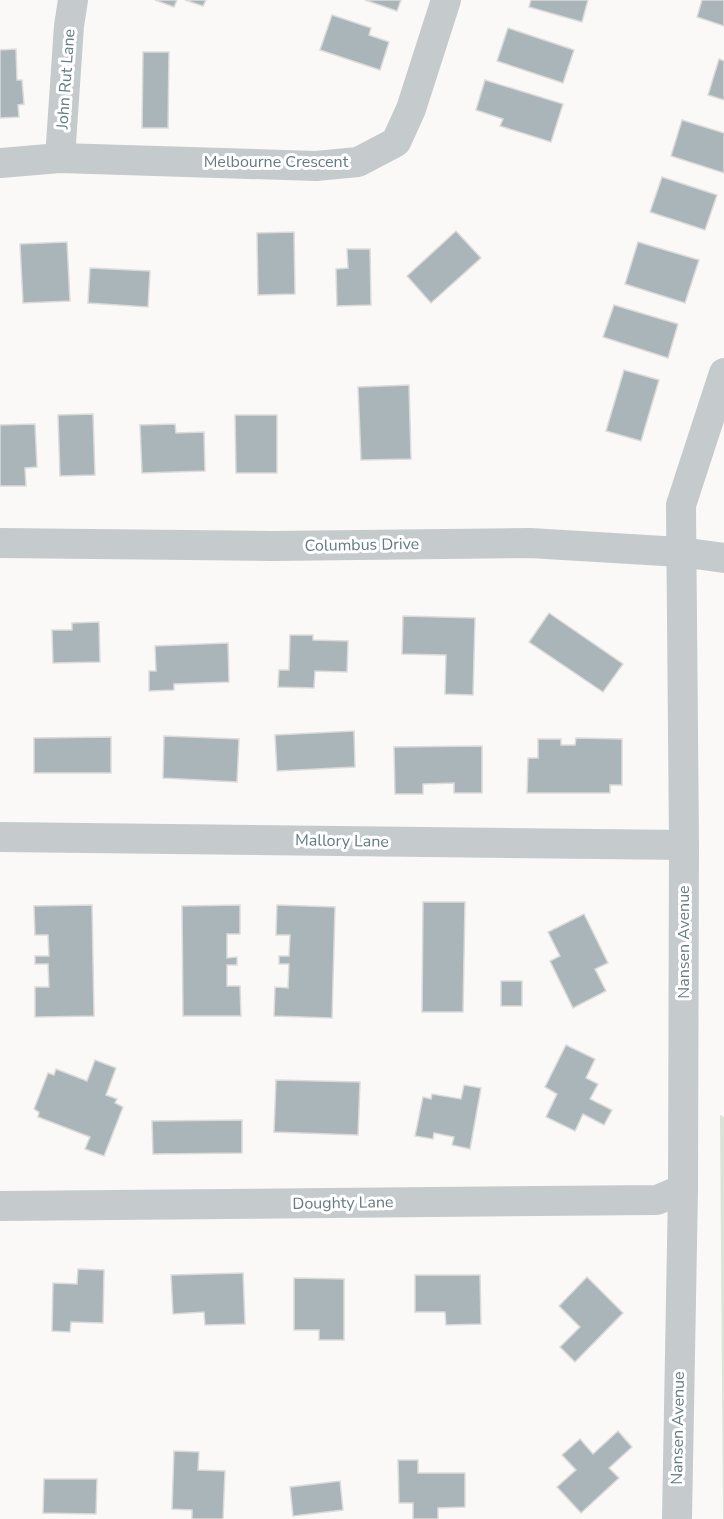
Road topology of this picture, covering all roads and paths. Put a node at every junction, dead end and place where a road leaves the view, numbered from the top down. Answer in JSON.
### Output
{"nodes":[{"id":1,"x":73,"y":0,"type":"edge"},
{"id":2,"x":446,"y":0,"type":"edge"},
{"id":3,"x":60,"y":158,"type":"junction"},
{"id":4,"x":0,"y":163,"type":"edge"},
{"id":5,"x":724,"y":373,"type":"edge"},
{"id":6,"x":0,"y":543,"type":"edge"},
{"id":7,"x":680,"y":552,"type":"junction"},
{"id":8,"x":724,"y":558,"type":"edge"},
{"id":9,"x":0,"y":837,"type":"edge"},
{"id":10,"x":684,"y":845,"type":"junction"},
{"id":11,"x":683,"y":1189,"type":"junction"},
{"id":12,"x":0,"y":1206,"type":"edge"},
{"id":13,"x":677,"y":1519,"type":"edge"}],
"edges":[{"from":1,"to":3,"type":"street","name":"John Rut Lane"},
{"from":2,"to":3,"type":"street","name":"Melbourne Crescent"},
{"from":3,"to":4,"type":"street","name":"Melbourne Crescent"},
{"from":5,"to":7,"type":"street","name":"Nansen Avenue"},
{"from":6,"to":7,"type":"street","name":"Columbus Drive"},
{"from":7,"to":8,"type":"street","name":"Columbus Drive"},
{"from":7,"to":10,"type":"street","name":"Nansen Avenue"},
{"from":9,"to":10,"type":"street","name":"Mallory Lane"},
{"from":10,"to":11,"type":"street","name":"Nansen Avenue"},
{"from":11,"to":12,"type":"street","name":"Doughty Lane"},
{"from":11,"to":13,"type":"street","name":"Nansen Avenue"}]}
